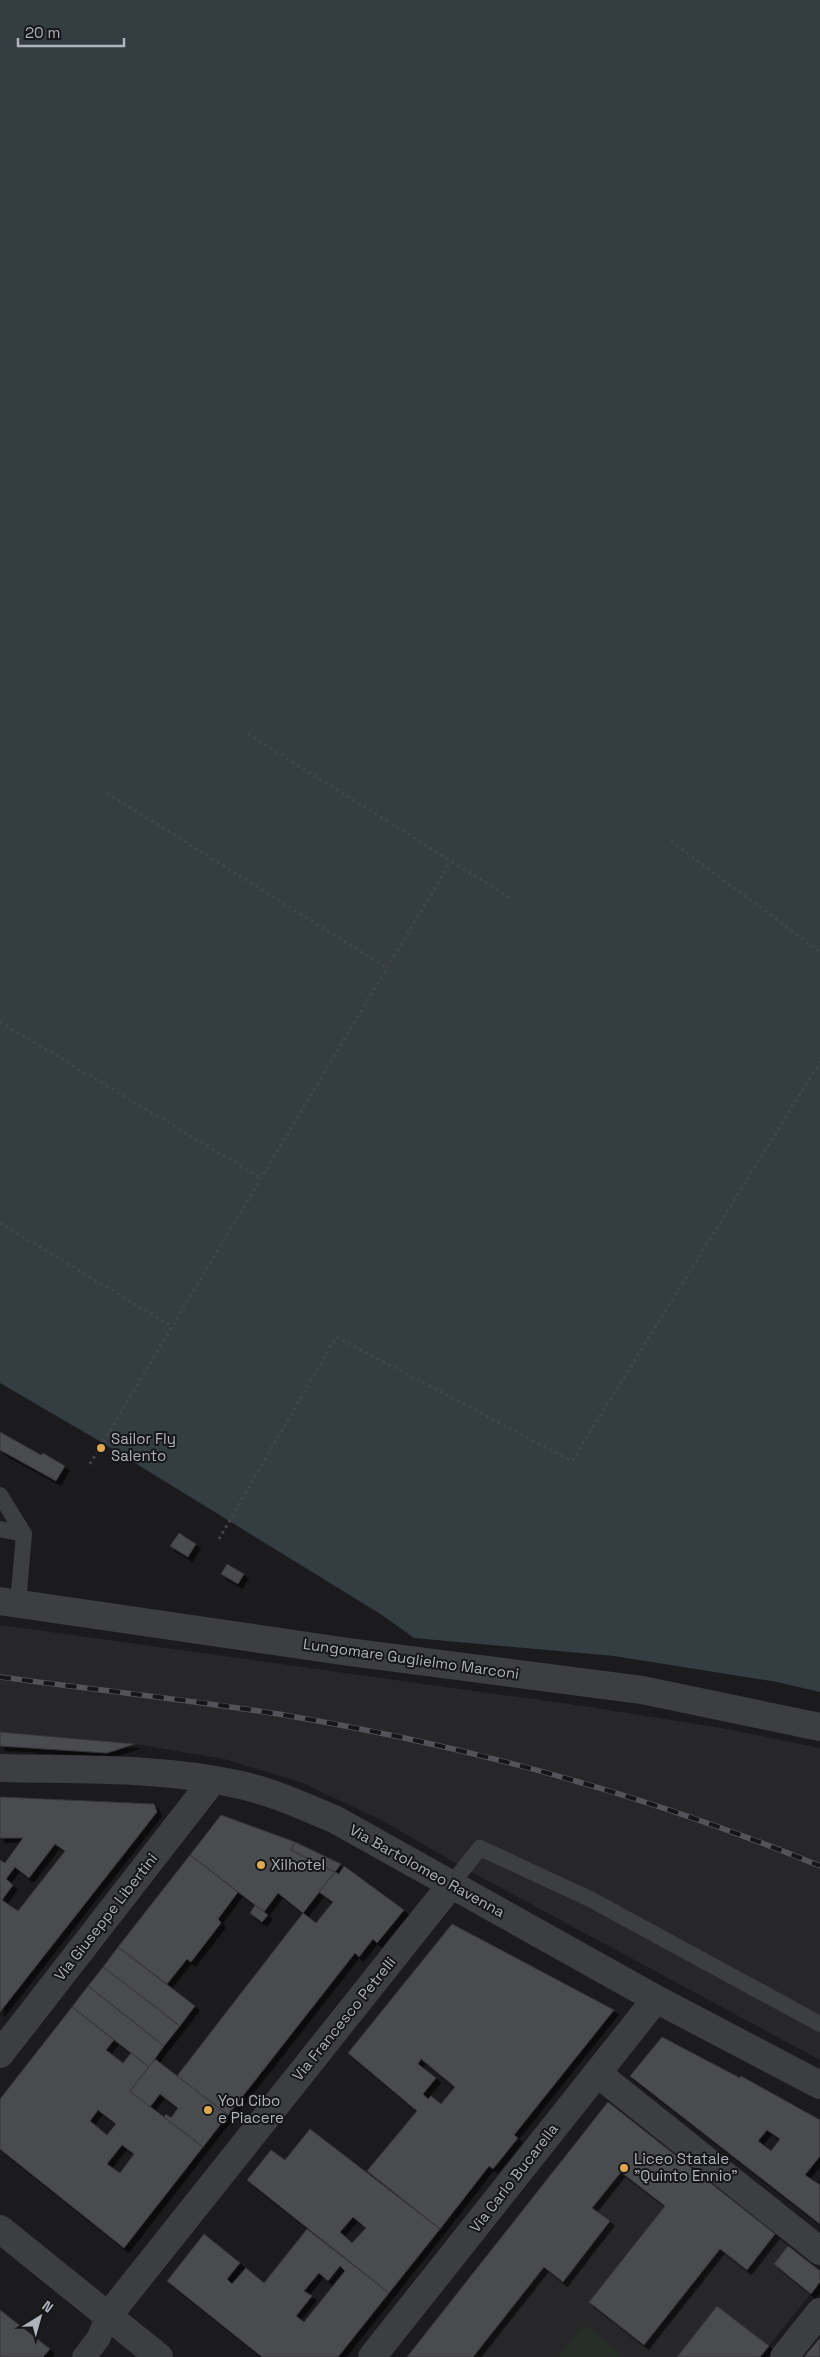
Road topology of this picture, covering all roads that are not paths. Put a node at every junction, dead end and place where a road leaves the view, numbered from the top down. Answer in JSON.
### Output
{"nodes":[{"id":1,"x":0,"y":1495,"type":"edge"},
{"id":2,"x":0,"y":1529,"type":"edge"},
{"id":3,"x":24,"y":1534,"type":"junction"},
{"id":4,"x":9,"y":1602,"type":"edge"},
{"id":5,"x":820,"y":1728,"type":"edge"},
{"id":6,"x":0,"y":1768,"type":"edge"},
{"id":7,"x":213,"y":1780,"type":"junction"},
{"id":8,"x":450,"y":1886,"type":"junction"},
{"id":9,"x":656,"y":1999,"type":"junction"},
{"id":10,"x":820,"y":2024,"type":"edge"},
{"id":11,"x":0,"y":2054,"type":"edge"},
{"id":12,"x":597,"y":2073,"type":"junction"},
{"id":13,"x":820,"y":2085,"type":"edge"},
{"id":14,"x":0,"y":2229,"type":"edge"},
{"id":15,"x":820,"y":2251,"type":"edge"},
{"id":16,"x":820,"y":2312,"type":"edge"},
{"id":17,"x":108,"y":2316,"type":"junction"},
{"id":18,"x":84,"y":2357,"type":"edge"},
{"id":19,"x":159,"y":2357,"type":"edge"},
{"id":20,"x":372,"y":2357,"type":"edge"},
{"id":21,"x":784,"y":2357,"type":"edge"}],
"edges":[{"from":1,"to":3,"type":"lane"},
{"from":2,"to":3,"type":"lane"},
{"from":3,"to":4,"type":"lane"},
{"from":4,"to":5,"type":"street","name":"Lungomare Guglielmo Marconi"},
{"from":6,"to":7,"type":"street","name":"Via Bartolomeo Ravenna"},
{"from":7,"to":8,"type":"street","name":"Via Bartolomeo Ravenna"},
{"from":7,"to":11,"type":"street","name":"Via Giuseppe Libertini"},
{"from":8,"to":9,"type":"street","name":"Via Bartolomeo Ravenna"},
{"from":8,"to":10,"type":"lane"},
{"from":8,"to":17,"type":"street","name":"Via Francesco Petrelli"},
{"from":9,"to":12,"type":"street","name":"Via Carlo Bucarella"},
{"from":9,"to":13,"type":"street","name":"Via Bartolomeo Ravenna"},
{"from":12,"to":15,"type":"street"},
{"from":12,"to":20,"type":"street","name":"Via Carlo Bucarella"},
{"from":14,"to":17,"type":"street"},
{"from":16,"to":21,"type":"street"},
{"from":17,"to":18,"type":"street"},
{"from":17,"to":19,"type":"street"}]}
